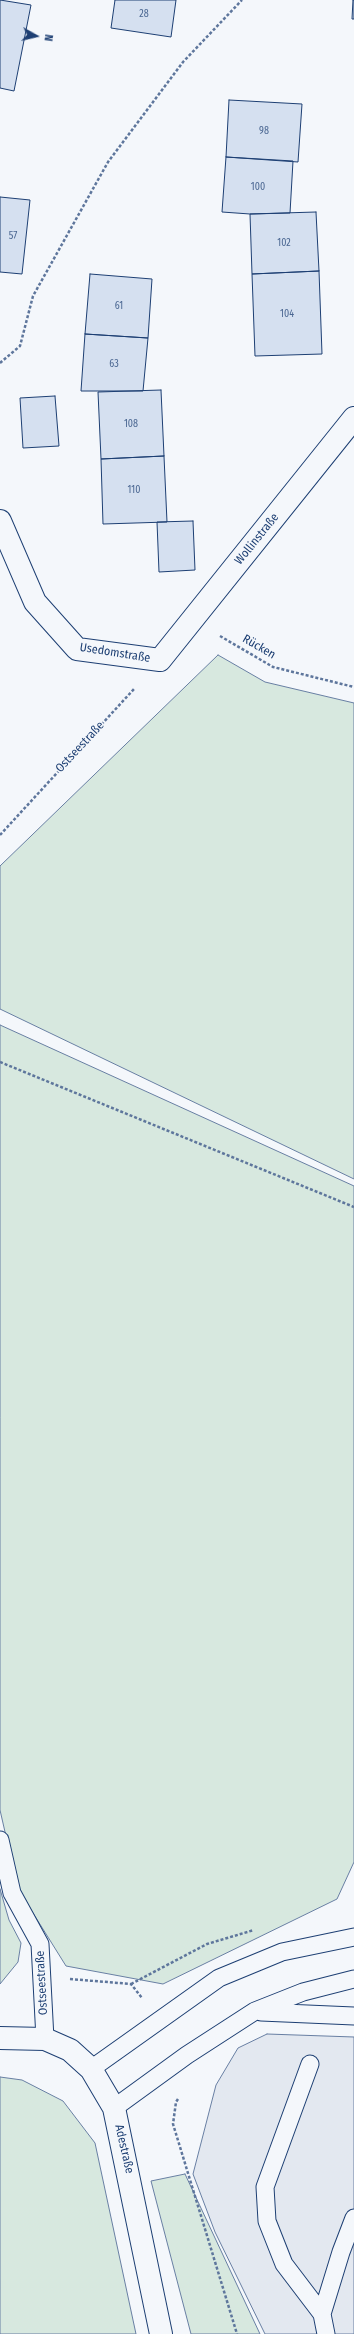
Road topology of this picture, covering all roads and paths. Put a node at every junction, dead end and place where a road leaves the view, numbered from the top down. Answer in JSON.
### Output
{"nodes":[{"id":1,"x":242,"y":0,"type":"edge"},
{"id":2,"x":0,"y":363,"type":"edge"},
{"id":3,"x":354,"y":418,"type":"edge"},
{"id":4,"x":0,"y":521,"type":"edge"},
{"id":5,"x":215,"y":638,"type":"dead end"},
{"id":6,"x":160,"y":660,"type":"junction"},
{"id":7,"x":354,"y":687,"type":"edge"},
{"id":8,"x":0,"y":835,"type":"edge"},
{"id":9,"x":0,"y":1062,"type":"edge"},
{"id":10,"x":354,"y":1207,"type":"edge"},
{"id":11,"x":0,"y":1840,"type":"edge"},
{"id":12,"x":354,"y":1937,"type":"edge"},
{"id":13,"x":42,"y":1977,"type":"junction"},
{"id":14,"x":354,"y":1979,"type":"edge"},
{"id":15,"x":255,"y":2011,"type":"junction"},
{"id":16,"x":354,"y":2016,"type":"edge"},
{"id":17,"x":160,"y":2020,"type":"junction"},
{"id":18,"x":0,"y":2038,"type":"edge"},
{"id":19,"x":45,"y":2039,"type":"junction"},
{"id":20,"x":310,"y":2064,"type":"dead end"},
{"id":21,"x":91,"y":2069,"type":"junction"},
{"id":22,"x":181,"y":2096,"type":"dead end"},
{"id":23,"x":114,"y":2108,"type":"junction"},
{"id":24,"x":354,"y":2218,"type":"edge"},
{"id":25,"x":322,"y":2314,"type":"junction"},
{"id":26,"x":160,"y":2334,"type":"edge"},
{"id":27,"x":237,"y":2334,"type":"edge"},
{"id":28,"x":326,"y":2334,"type":"edge"}],
"edges":[{"from":1,"to":2,"type":"path"},
{"from":3,"to":6,"type":"street","name":"Wollinstraße"},
{"from":4,"to":6,"type":"street","name":"Usedomstraße"},
{"from":5,"to":7,"type":"path","name":"Rücken"},
{"from":6,"to":8,"type":"path","name":"Ostseestraße"},
{"from":9,"to":10,"type":"path"},
{"from":11,"to":13,"type":"lane","name":"Ostseestraße"},
{"from":12,"to":17,"type":"lane"},
{"from":13,"to":17,"type":"path"},
{"from":13,"to":19,"type":"lane","name":"Ostseestraße"},
{"from":14,"to":15,"type":"lane"},
{"from":15,"to":16,"type":"lane"},
{"from":15,"to":23,"type":"lane"},
{"from":17,"to":21,"type":"lane"},
{"from":18,"to":19,"type":"street","name":"Adestraße"},
{"from":19,"to":21,"type":"street","name":"Adestraße"},
{"from":20,"to":25,"type":"lane"},
{"from":21,"to":23,"type":"street","name":"Adestraße"},
{"from":22,"to":27,"type":"path"},
{"from":23,"to":26,"type":"street","name":"Adestraße"},
{"from":24,"to":25,"type":"lane"},
{"from":25,"to":28,"type":"lane"}]}
